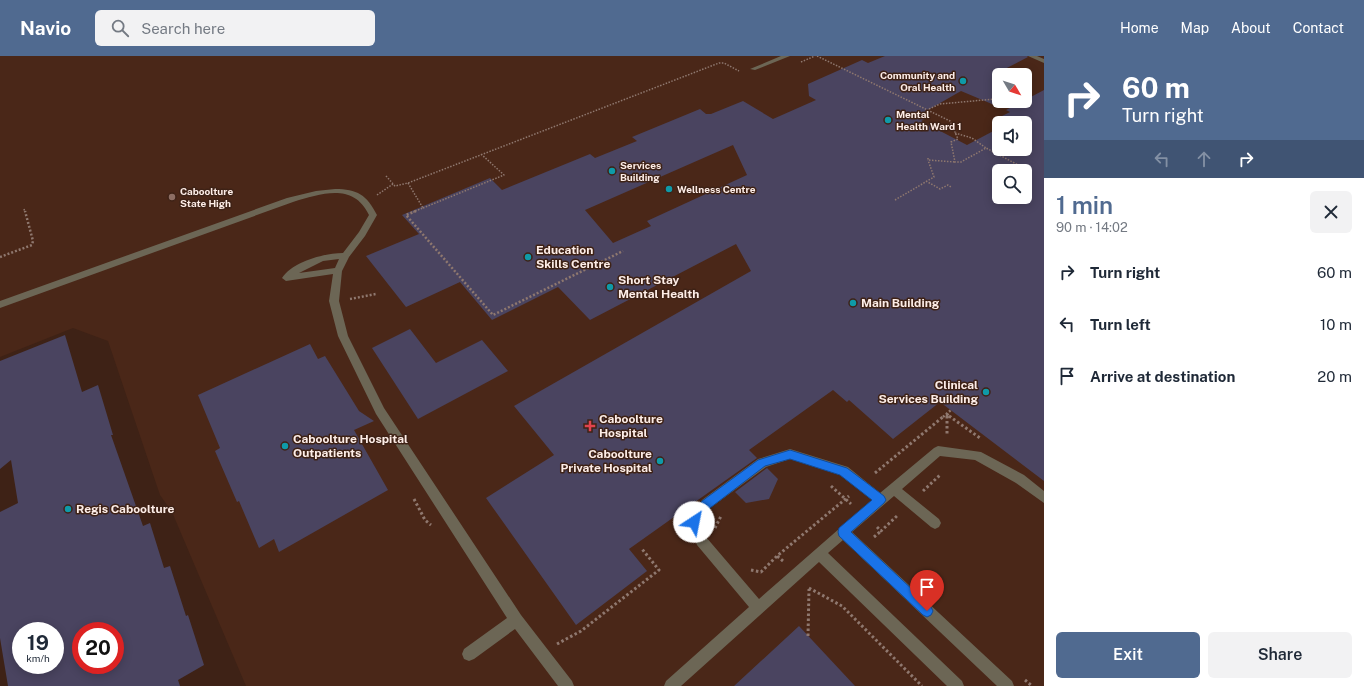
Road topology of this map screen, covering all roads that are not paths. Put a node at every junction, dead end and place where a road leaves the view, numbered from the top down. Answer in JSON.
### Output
{"nodes":[{"id":1,"x":787,"y":56,"type":"edge"},
{"id":2,"x":1031,"y":56,"type":"edge"},
{"id":3,"x":1044,"y":61,"type":"edge"},
{"id":4,"x":753,"y":69,"type":"dead end"},
{"id":5,"x":346,"y":256,"type":"junction"},
{"id":6,"x":338,"y":271,"type":"junction"},
{"id":7,"x":0,"y":305,"type":"edge"},
{"id":8,"x":893,"y":488,"type":"junction"},
{"id":9,"x":1044,"y":498,"type":"edge"},
{"id":10,"x":880,"y":500,"type":"junction"},
{"id":11,"x":935,"y":523,"type":"dead end"},
{"id":12,"x":843,"y":532,"type":"junction"},
{"id":13,"x":820,"y":554,"type":"junction"},
{"id":14,"x":758,"y":608,"type":"junction"},
{"id":15,"x":516,"y":620,"type":"junction"},
{"id":16,"x":469,"y":654,"type":"dead end"},
{"id":17,"x":566,"y":686,"type":"edge"},
{"id":18,"x":671,"y":686,"type":"edge"},
{"id":19,"x":957,"y":686,"type":"edge"},
{"id":20,"x":1007,"y":686,"type":"edge"}],
"edges":[{"from":1,"to":4,"type":"lane"},
{"from":2,"to":3,"type":"lane"},
{"from":5,"to":6,"type":"lane"},
{"from":5,"to":6,"type":"lane"},
{"from":5,"to":7,"type":"lane"},
{"from":6,"to":15,"type":"lane"},
{"from":8,"to":9,"type":"lane"},
{"from":8,"to":10,"type":"lane"},
{"from":8,"to":11,"type":"lane"},
{"from":10,"to":12,"type":"lane"},
{"from":10,"to":14,"type":"lane"},
{"from":12,"to":13,"type":"lane"},
{"from":12,"to":20,"type":"lane"},
{"from":13,"to":14,"type":"lane"},
{"from":13,"to":19,"type":"lane"},
{"from":14,"to":18,"type":"lane"},
{"from":15,"to":16,"type":"lane"},
{"from":15,"to":17,"type":"lane"}]}
